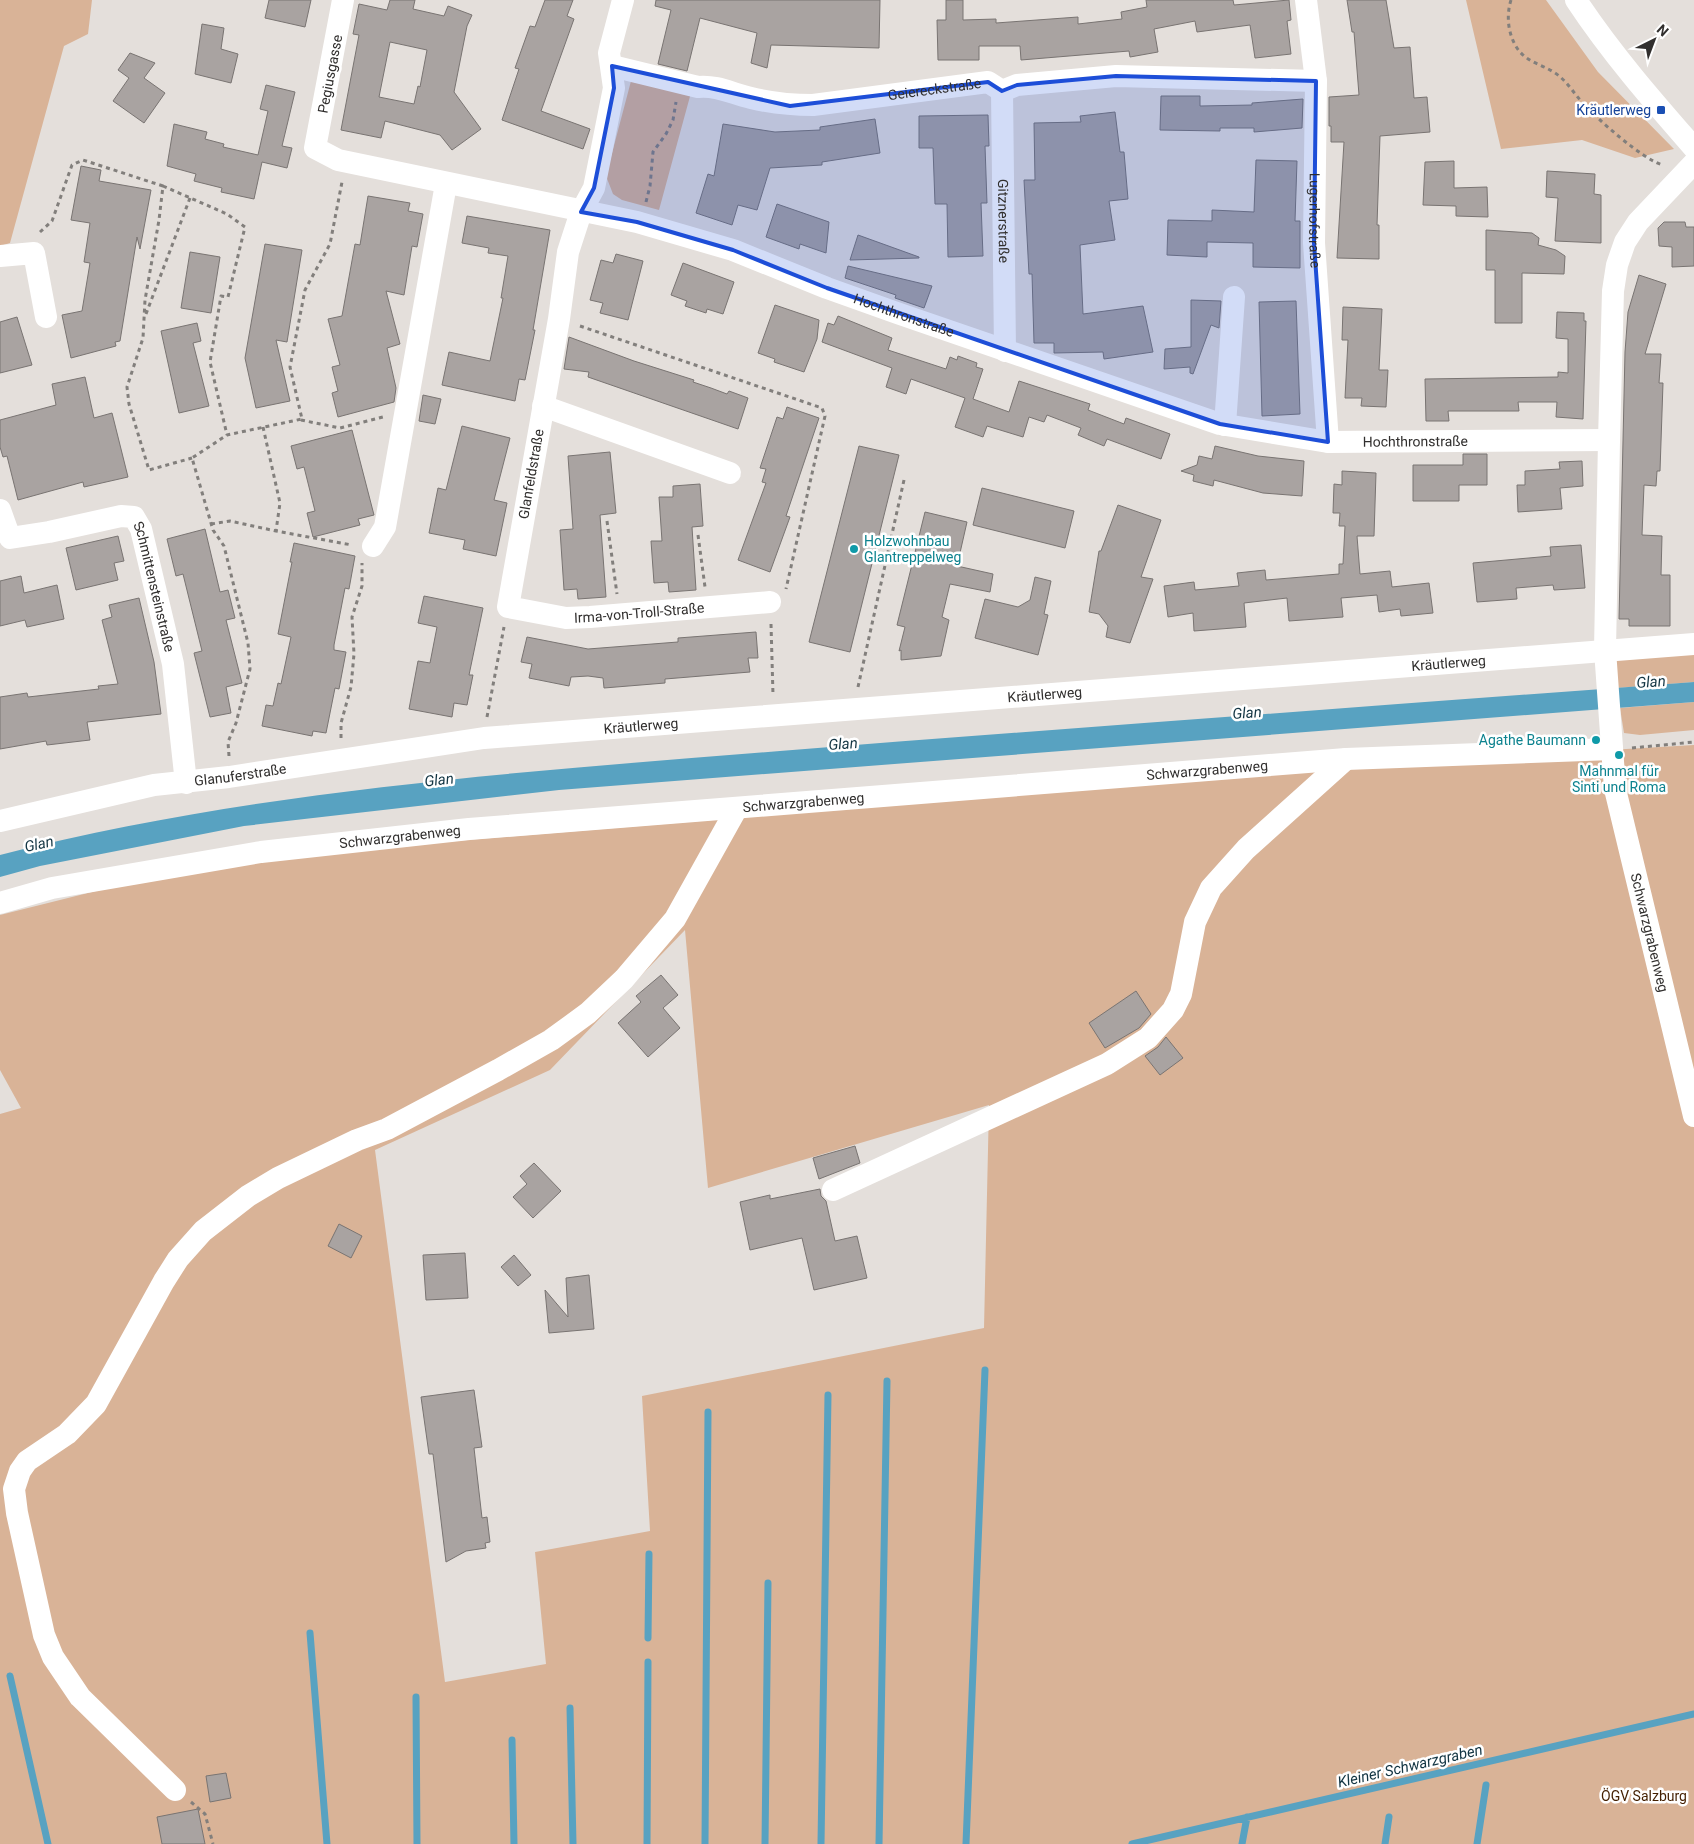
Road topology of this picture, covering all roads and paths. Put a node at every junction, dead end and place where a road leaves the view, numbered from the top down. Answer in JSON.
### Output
{"nodes":[{"id":1,"x":343,"y":0,"type":"edge"},
{"id":2,"x":624,"y":0,"type":"edge"},
{"id":3,"x":1306,"y":0,"type":"edge"},
{"id":4,"x":1511,"y":0,"type":"edge"},
{"id":5,"x":1576,"y":0,"type":"edge"},
{"id":6,"x":612,"y":66,"type":"junction"},
{"id":7,"x":1316,"y":81,"type":"junction"},
{"id":8,"x":677,"y":82,"type":"junction"},
{"id":9,"x":1002,"y":90,"type":"junction"},
{"id":10,"x":1694,"y":152,"type":"edge"},
{"id":11,"x":346,"y":162,"type":"junction"},
{"id":12,"x":446,"y":184,"type":"junction"},
{"id":13,"x":163,"y":186,"type":"junction"},
{"id":14,"x":190,"y":198,"type":"junction"},
{"id":15,"x":581,"y":212,"type":"junction"},
{"id":16,"x":637,"y":222,"type":"junction"},
{"id":17,"x":39,"y":233,"type":"dead end"},
{"id":18,"x":0,"y":256,"type":"edge"},
{"id":19,"x":1234,"y":297,"type":"dead end"},
{"id":20,"x":46,"y":317,"type":"dead end"},
{"id":21,"x":144,"y":319,"type":"junction"},
{"id":22,"x":560,"y":319,"type":"junction"},
{"id":23,"x":1005,"y":352,"type":"junction"},
{"id":24,"x":543,"y":406,"type":"junction"},
{"id":25,"x":405,"y":411,"type":"junction"},
{"id":26,"x":298,"y":420,"type":"junction"},
{"id":27,"x":1225,"y":424,"type":"junction"},
{"id":28,"x":263,"y":427,"type":"junction"},
{"id":29,"x":227,"y":434,"type":"junction"},
{"id":30,"x":1608,"y":440,"type":"junction"},
{"id":31,"x":1328,"y":442,"type":"junction"},
{"id":32,"x":192,"y":458,"type":"junction"},
{"id":33,"x":730,"y":473,"type":"dead end"},
{"id":34,"x":904,"y":480,"type":"dead end"},
{"id":35,"x":0,"y":510,"type":"edge"},
{"id":36,"x":607,"y":520,"type":"dead end"},
{"id":37,"x":211,"y":524,"type":"junction"},
{"id":38,"x":276,"y":531,"type":"junction"},
{"id":39,"x":698,"y":535,"type":"dead end"},
{"id":40,"x":5,"y":539,"type":"edge"},
{"id":41,"x":373,"y":546,"type":"junction"},
{"id":42,"x":770,"y":602,"type":"junction"},
{"id":43,"x":508,"y":607,"type":"junction"},
{"id":44,"x":707,"y":607,"type":"junction"},
{"id":45,"x":619,"y":615,"type":"junction"},
{"id":46,"x":1694,"y":644,"type":"edge"},
{"id":47,"x":1606,"y":656,"type":"junction"},
{"id":48,"x":853,"y":709,"type":"junction"},
{"id":49,"x":774,"y":716,"type":"junction"},
{"id":50,"x":484,"y":738,"type":"junction"},
{"id":51,"x":1694,"y":742,"type":"edge"},
{"id":52,"x":1612,"y":743,"type":"junction"},
{"id":53,"x":338,"y":760,"type":"junction"},
{"id":54,"x":1346,"y":760,"type":"junction"},
{"id":55,"x":229,"y":777,"type":"junction"},
{"id":56,"x":186,"y":783,"type":"junction"},
{"id":57,"x":737,"y":808,"type":"junction"},
{"id":58,"x":0,"y":822,"type":"edge"},
{"id":59,"x":0,"y":902,"type":"edge"},
{"id":60,"x":1694,"y":1116,"type":"edge"},
{"id":61,"x":833,"y":1190,"type":"dead end"},
{"id":62,"x":176,"y":1790,"type":"joint"},
{"id":63,"x":213,"y":1844,"type":"edge"}],
"edges":[{"from":1,"to":11,"type":"street","name":"Pegiusgasse"},
{"from":2,"to":6,"type":"street","name":"Glanfeldstraße"},
{"from":3,"to":7,"type":"street","name":"Lugerhofstraße"},
{"from":4,"to":10,"type":"path"},
{"from":5,"to":10,"type":"street"},
{"from":6,"to":8,"type":"street","name":"Geiereckstraße"},
{"from":6,"to":15,"type":"street","name":"Glanfeldstraße"},
{"from":7,"to":9,"type":"street","name":"Geiereckstraße"},
{"from":7,"to":31,"type":"street","name":"Lugerhofstraße"},
{"from":8,"to":9,"type":"street","name":"Geiereckstraße"},
{"from":8,"to":16,"type":"path"},
{"from":9,"to":23,"type":"street","name":"Gitznerstraße"},
{"from":10,"to":30,"type":"street"},
{"from":11,"to":12,"type":"street"},
{"from":11,"to":26,"type":"path"},
{"from":12,"to":15,"type":"street"},
{"from":12,"to":25,"type":"street"},
{"from":13,"to":14,"type":"path"},
{"from":13,"to":17,"type":"path"},
{"from":13,"to":21,"type":"path"},
{"from":14,"to":21,"type":"path"},
{"from":14,"to":29,"type":"path"},
{"from":15,"to":16,"type":"street","name":"Hochthronstraße"},
{"from":15,"to":22,"type":"street","name":"Glanfeldstraße"},
{"from":16,"to":23,"type":"street","name":"Hochthronstraße"},
{"from":18,"to":20,"type":"street"},
{"from":19,"to":27,"type":"street"},
{"from":21,"to":32,"type":"path"},
{"from":22,"to":24,"type":"street","name":"Glanfeldstraße"},
{"from":22,"to":42,"type":"path"},
{"from":23,"to":27,"type":"street","name":"Hochthronstraße"},
{"from":24,"to":33,"type":"street"},
{"from":24,"to":43,"type":"street","name":"Glanfeldstraße"},
{"from":25,"to":26,"type":"path"},
{"from":25,"to":41,"type":"street"},
{"from":26,"to":28,"type":"path"},
{"from":27,"to":31,"type":"street","name":"Hochthronstraße"},
{"from":28,"to":29,"type":"path"},
{"from":28,"to":38,"type":"path"},
{"from":29,"to":32,"type":"path"},
{"from":30,"to":31,"type":"street","name":"Hochthronstraße"},
{"from":30,"to":47,"type":"street"},
{"from":32,"to":37,"type":"path"},
{"from":34,"to":48,"type":"path"},
{"from":35,"to":40,"type":"street","name":"Schmittensteinstraße"},
{"from":36,"to":45,"type":"path"},
{"from":37,"to":38,"type":"path"},
{"from":37,"to":55,"type":"path"},
{"from":38,"to":41,"type":"path"},
{"from":39,"to":44,"type":"path"},
{"from":40,"to":56,"type":"street","name":"Schmittensteinstraße"},
{"from":41,"to":53,"type":"path"},
{"from":42,"to":44,"type":"street","name":"Irma-von-Troll-Straße"},
{"from":42,"to":49,"type":"path"},
{"from":43,"to":45,"type":"street","name":"Irma-von-Troll-Straße"},
{"from":43,"to":50,"type":"path"},
{"from":44,"to":45,"type":"street","name":"Irma-von-Troll-Straße"},
{"from":46,"to":47,"type":"street","name":"Kräutlerweg"},
{"from":47,"to":48,"type":"street","name":"Kräutlerweg"},
{"from":47,"to":52,"type":"street"},
{"from":48,"to":49,"type":"street","name":"Kräutlerweg"},
{"from":49,"to":50,"type":"street","name":"Kräutlerweg"},
{"from":50,"to":53,"type":"street","name":"Glanuferstraße"},
{"from":51,"to":52,"type":"path"},
{"from":52,"to":54,"type":"street","name":"Schwarzgrabenweg"},
{"from":52,"to":60,"type":"street","name":"Schwarzgrabenweg"},
{"from":53,"to":55,"type":"street","name":"Glanuferstraße"},
{"from":54,"to":57,"type":"street","name":"Schwarzgrabenweg"},
{"from":54,"to":61,"type":"street"},
{"from":55,"to":56,"type":"street","name":"Glanuferstraße"},
{"from":56,"to":58,"type":"street","name":"Glanuferstraße"},
{"from":57,"to":59,"type":"street","name":"Schwarzgrabenweg"},
{"from":57,"to":62,"type":"street"},
{"from":62,"to":63,"type":"path"}]}
